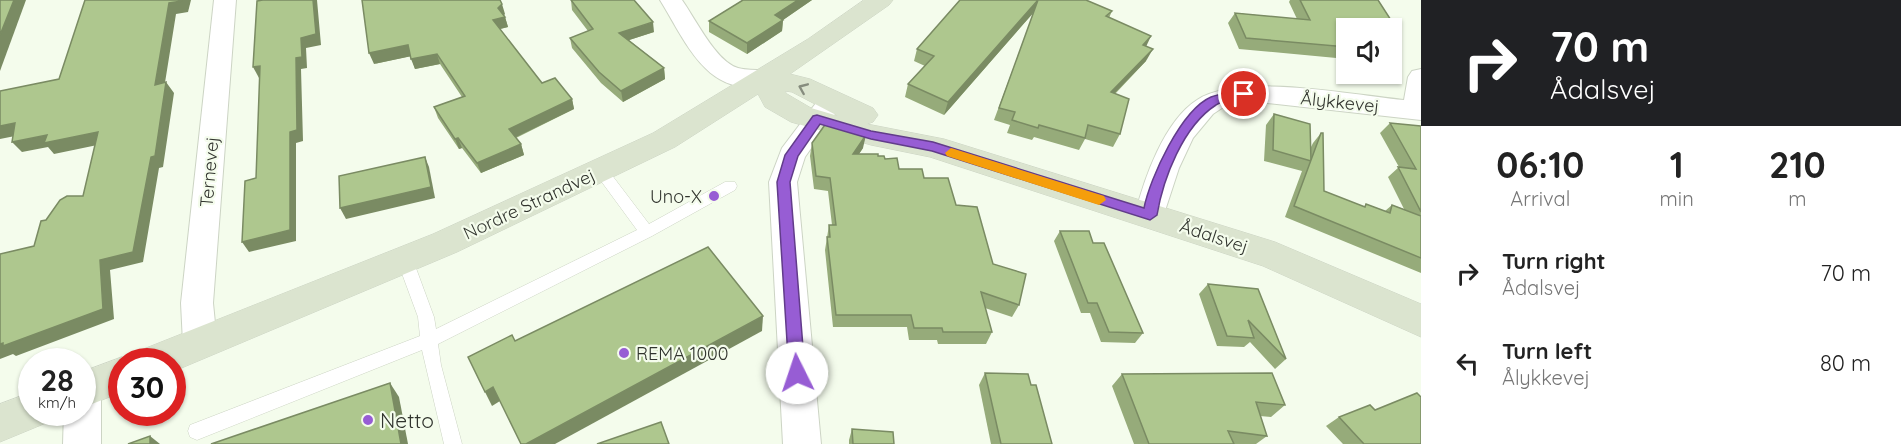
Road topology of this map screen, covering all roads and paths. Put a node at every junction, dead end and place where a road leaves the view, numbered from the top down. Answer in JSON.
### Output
{"nodes":[{"id":1,"x":225,"y":0,"type":"edge"},
{"id":2,"x":671,"y":0,"type":"edge"},
{"id":3,"x":880,"y":0,"type":"edge"},
{"id":4,"x":1421,"y":77,"type":"edge"},
{"id":5,"x":766,"y":78,"type":"junction"},
{"id":6,"x":824,"y":110,"type":"junction"},
{"id":7,"x":1418,"y":111,"type":"edge"},
{"id":8,"x":600,"y":170,"type":"junction"},
{"id":9,"x":730,"y":186,"type":"dead end"},
{"id":10,"x":1150,"y":215,"type":"junction"},
{"id":11,"x":646,"y":232,"type":"junction"},
{"id":12,"x":405,"y":260,"type":"junction"},
{"id":13,"x":1421,"y":321,"type":"edge"},
{"id":14,"x":429,"y":340,"type":"junction"},
{"id":15,"x":200,"y":343,"type":"junction"},
{"id":16,"x":186,"y":349,"type":"edge"},
{"id":17,"x":18,"y":416,"type":"edge"},
{"id":18,"x":0,"y":423,"type":"edge"},
{"id":19,"x":82,"y":426,"type":"edge"},
{"id":20,"x":197,"y":430,"type":"dead end"},
{"id":21,"x":82,"y":444,"type":"edge"},
{"id":22,"x":453,"y":444,"type":"edge"},
{"id":23,"x":802,"y":444,"type":"edge"}],
"edges":[{"from":1,"to":15,"type":"street","name":"Ternevej"},
{"from":2,"to":5,"type":"street"},
{"from":3,"to":5,"type":"street","name":"Nordre Strandvej"},
{"from":4,"to":7,"type":"street"},
{"from":5,"to":6,"type":"street","name":"Ådalsvej"},
{"from":5,"to":8,"type":"street","name":"Nordre Strandvej"},
{"from":6,"to":10,"type":"street","name":"Ådalsvej"},
{"from":6,"to":23,"type":"street"},
{"from":7,"to":10,"type":"street","name":"Ålykkevej"},
{"from":8,"to":11,"type":"lane"},
{"from":8,"to":12,"type":"street","name":"Nordre Strandvej"},
{"from":9,"to":11,"type":"lane"},
{"from":10,"to":13,"type":"street","name":"Ådalsvej"},
{"from":11,"to":14,"type":"lane"},
{"from":12,"to":14,"type":"lane"},
{"from":12,"to":15,"type":"street","name":"Nordre Strandvej"},
{"from":14,"to":20,"type":"lane"},
{"from":14,"to":22,"type":"lane"},
{"from":15,"to":16,"type":"street","name":"Nordre Strandvej"},
{"from":17,"to":18,"type":"street"},
{"from":19,"to":21,"type":"street"}]}
